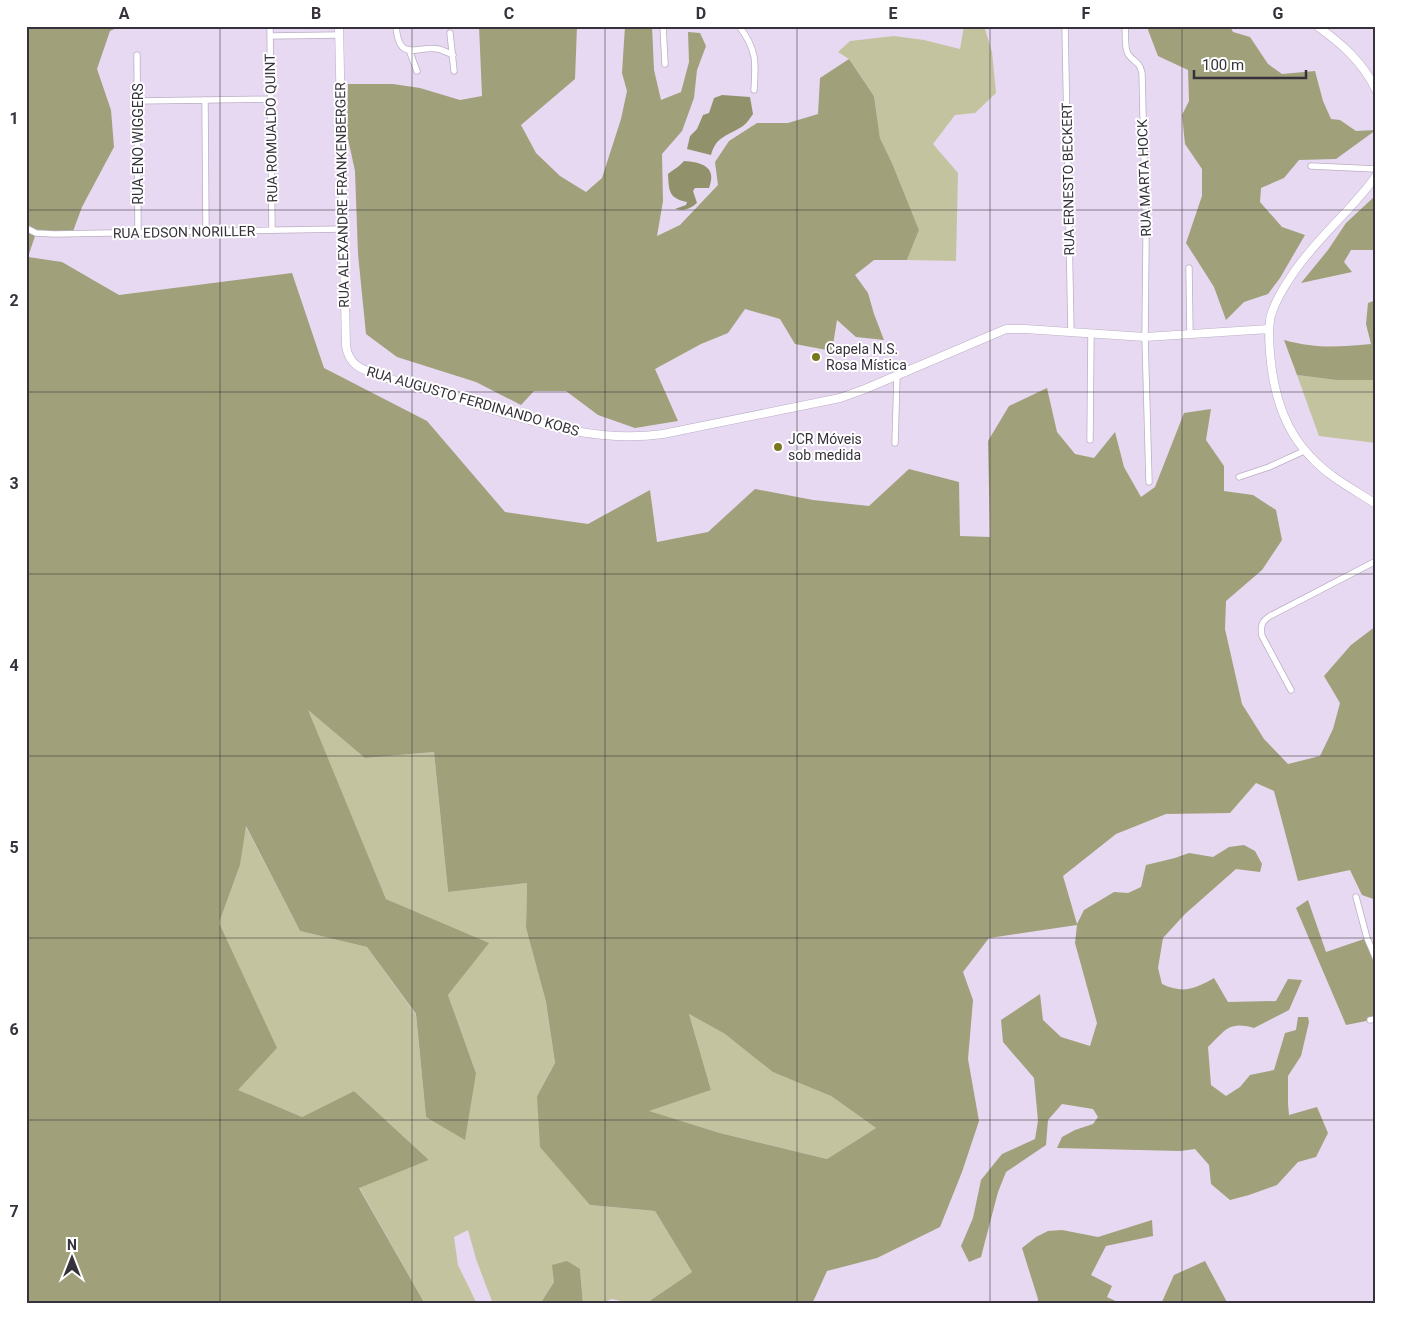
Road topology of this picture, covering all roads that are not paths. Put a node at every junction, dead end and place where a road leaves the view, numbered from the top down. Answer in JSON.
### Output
{"nodes":[{"id":1,"x":270,"y":26,"type":"edge"},
{"id":2,"x":338,"y":26,"type":"edge"},
{"id":3,"x":396,"y":26,"type":"edge"},
{"id":4,"x":663,"y":26,"type":"edge"},
{"id":5,"x":739,"y":26,"type":"edge"},
{"id":6,"x":1065,"y":26,"type":"edge"},
{"id":7,"x":1125,"y":26,"type":"edge"},
{"id":8,"x":1317,"y":26,"type":"edge"},
{"id":9,"x":450,"y":33,"type":"dead end"},
{"id":10,"x":339,"y":35,"type":"junction"},
{"id":11,"x":270,"y":36,"type":"junction"},
{"id":12,"x":409,"y":50,"type":"junction"},
{"id":13,"x":137,"y":55,"type":"dead end"},
{"id":14,"x":453,"y":55,"type":"junction"},
{"id":15,"x":664,"y":64,"type":"dead end"},
{"id":16,"x":417,"y":71,"type":"dead end"},
{"id":17,"x":454,"y":71,"type":"dead end"},
{"id":18,"x":754,"y":90,"type":"dead end"},
{"id":19,"x":1376,"y":90,"type":"edge"},
{"id":20,"x":271,"y":99,"type":"junction"},
{"id":21,"x":205,"y":100,"type":"junction"},
{"id":22,"x":138,"y":102,"type":"junction"},
{"id":23,"x":1311,"y":166,"type":"dead end"},
{"id":24,"x":1376,"y":169,"type":"edge"},
{"id":25,"x":1376,"y":176,"type":"edge"},
{"id":26,"x":26,"y":228,"type":"edge"},
{"id":27,"x":343,"y":229,"type":"junction"},
{"id":28,"x":272,"y":230,"type":"junction"},
{"id":29,"x":206,"y":231,"type":"junction"},
{"id":30,"x":138,"y":232,"type":"junction"},
{"id":31,"x":1189,"y":268,"type":"dead end"},
{"id":32,"x":1269,"y":329,"type":"junction"},
{"id":33,"x":1071,"y":332,"type":"junction"},
{"id":34,"x":1091,"y":334,"type":"junction"},
{"id":35,"x":1190,"y":334,"type":"junction"},
{"id":36,"x":1145,"y":337,"type":"junction"},
{"id":37,"x":352,"y":362,"type":"joint"},
{"id":38,"x":897,"y":376,"type":"junction"},
{"id":39,"x":1090,"y":440,"type":"dead end"},
{"id":40,"x":895,"y":444,"type":"dead end"},
{"id":41,"x":1304,"y":450,"type":"junction"},
{"id":42,"x":1239,"y":476,"type":"dead end"},
{"id":43,"x":1149,"y":482,"type":"dead end"},
{"id":44,"x":1376,"y":504,"type":"edge"},
{"id":45,"x":1376,"y":561,"type":"edge"},
{"id":46,"x":1291,"y":690,"type":"dead end"},
{"id":47,"x":1356,"y":897,"type":"dead end"},
{"id":48,"x":1376,"y":959,"type":"edge"}],
"edges":[{"from":1,"to":11,"type":"street","name":"RUA ROMUALDO QUINT"},
{"from":2,"to":10,"type":"street","name":"RUA ALEXANDRE FRANKENBERGER"},
{"from":3,"to":12,"type":"street"},
{"from":4,"to":15,"type":"street"},
{"from":5,"to":18,"type":"street"},
{"from":6,"to":33,"type":"street","name":"RUA ERNESTO BECKERT"},
{"from":7,"to":36,"type":"street","name":"RUA MARTA HOCK"},
{"from":8,"to":19,"type":"street"},
{"from":9,"to":14,"type":"street"},
{"from":10,"to":11,"type":"street"},
{"from":10,"to":27,"type":"street","name":"RUA ALEXANDRE FRANKENBERGER"},
{"from":11,"to":20,"type":"street","name":"RUA ROMUALDO QUINT"},
{"from":12,"to":14,"type":"street"},
{"from":12,"to":16,"type":"street"},
{"from":13,"to":22,"type":"street","name":"RUA ENO WIGGERS"},
{"from":14,"to":17,"type":"street"},
{"from":20,"to":21,"type":"street"},
{"from":20,"to":28,"type":"street","name":"RUA ROMUALDO QUINT"},
{"from":21,"to":22,"type":"street"},
{"from":21,"to":29,"type":"street"},
{"from":22,"to":30,"type":"street","name":"RUA ENO WIGGERS"},
{"from":23,"to":24,"type":"street"},
{"from":25,"to":32,"type":"street"},
{"from":26,"to":30,"type":"street","name":"RUA EDSON NORILLER"},
{"from":27,"to":28,"type":"street","name":"RUA EDSON NORILLER"},
{"from":27,"to":37,"type":"street","name":"RUA ALEXANDRE FRANKENBERGER"},
{"from":28,"to":29,"type":"street","name":"RUA EDSON NORILLER"},
{"from":29,"to":30,"type":"street","name":"RUA EDSON NORILLER"},
{"from":31,"to":35,"type":"street"},
{"from":32,"to":35,"type":"street","name":"RUA AUGUSTO FERDINANDO KOBS"},
{"from":32,"to":41,"type":"street"},
{"from":33,"to":34,"type":"street","name":"RUA AUGUSTO FERDINANDO KOBS"},
{"from":33,"to":38,"type":"street","name":"RUA AUGUSTO FERDINANDO KOBS"},
{"from":34,"to":36,"type":"street","name":"RUA AUGUSTO FERDINANDO KOBS"},
{"from":34,"to":39,"type":"street"},
{"from":35,"to":36,"type":"street","name":"RUA AUGUSTO FERDINANDO KOBS"},
{"from":36,"to":43,"type":"street","name":"RUA MARTA HOCK"},
{"from":37,"to":38,"type":"street","name":"RUA AUGUSTO FERDINANDO KOBS"},
{"from":38,"to":40,"type":"street"},
{"from":41,"to":42,"type":"street"},
{"from":41,"to":44,"type":"street"},
{"from":45,"to":46,"type":"street"},
{"from":47,"to":48,"type":"street"}]}
